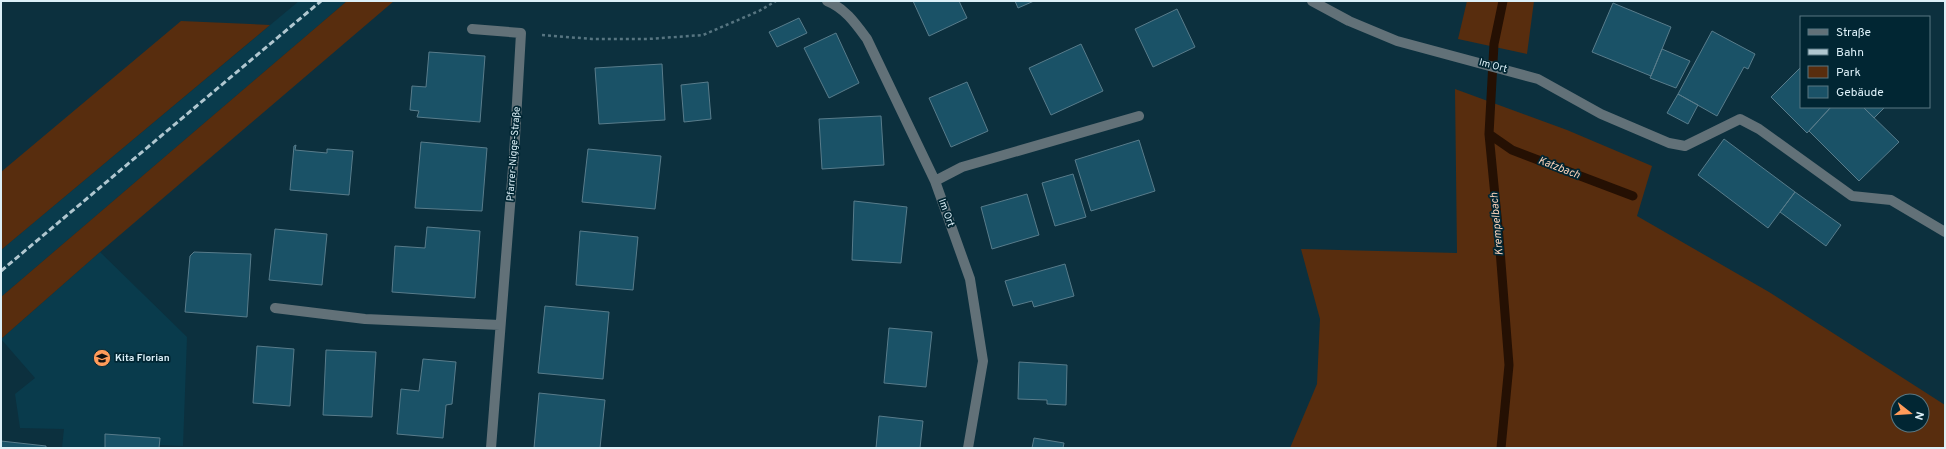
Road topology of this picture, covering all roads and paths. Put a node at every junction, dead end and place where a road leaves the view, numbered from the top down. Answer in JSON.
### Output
{"nodes":[{"id":1,"x":776,"y":1,"type":"edge"},
{"id":2,"x":1312,"y":1,"type":"edge"},
{"id":3,"x":832,"y":2,"type":"edge"},
{"id":4,"x":472,"y":29,"type":"dead end"},
{"id":5,"x":522,"y":33,"type":"junction"},
{"id":6,"x":1139,"y":116,"type":"dead end"},
{"id":7,"x":935,"y":181,"type":"junction"},
{"id":8,"x":1945,"y":232,"type":"edge"},
{"id":9,"x":275,"y":308,"type":"dead end"},
{"id":10,"x":500,"y":325,"type":"junction"},
{"id":11,"x":491,"y":448,"type":"edge"},
{"id":12,"x":968,"y":448,"type":"edge"}],
"edges":[{"from":1,"to":5,"type":"path"},
{"from":2,"to":8,"type":"street","name":"Im Ort"},
{"from":3,"to":7,"type":"street","name":"Im Ort"},
{"from":4,"to":5,"type":"street"},
{"from":5,"to":10,"type":"street","name":"Pfarrer-Nigge-Straße"},
{"from":6,"to":7,"type":"street"},
{"from":7,"to":12,"type":"street","name":"Im Ort"},
{"from":9,"to":10,"type":"street"},
{"from":10,"to":11,"type":"street","name":"Pfarrer-Nigge-Straße"}]}
